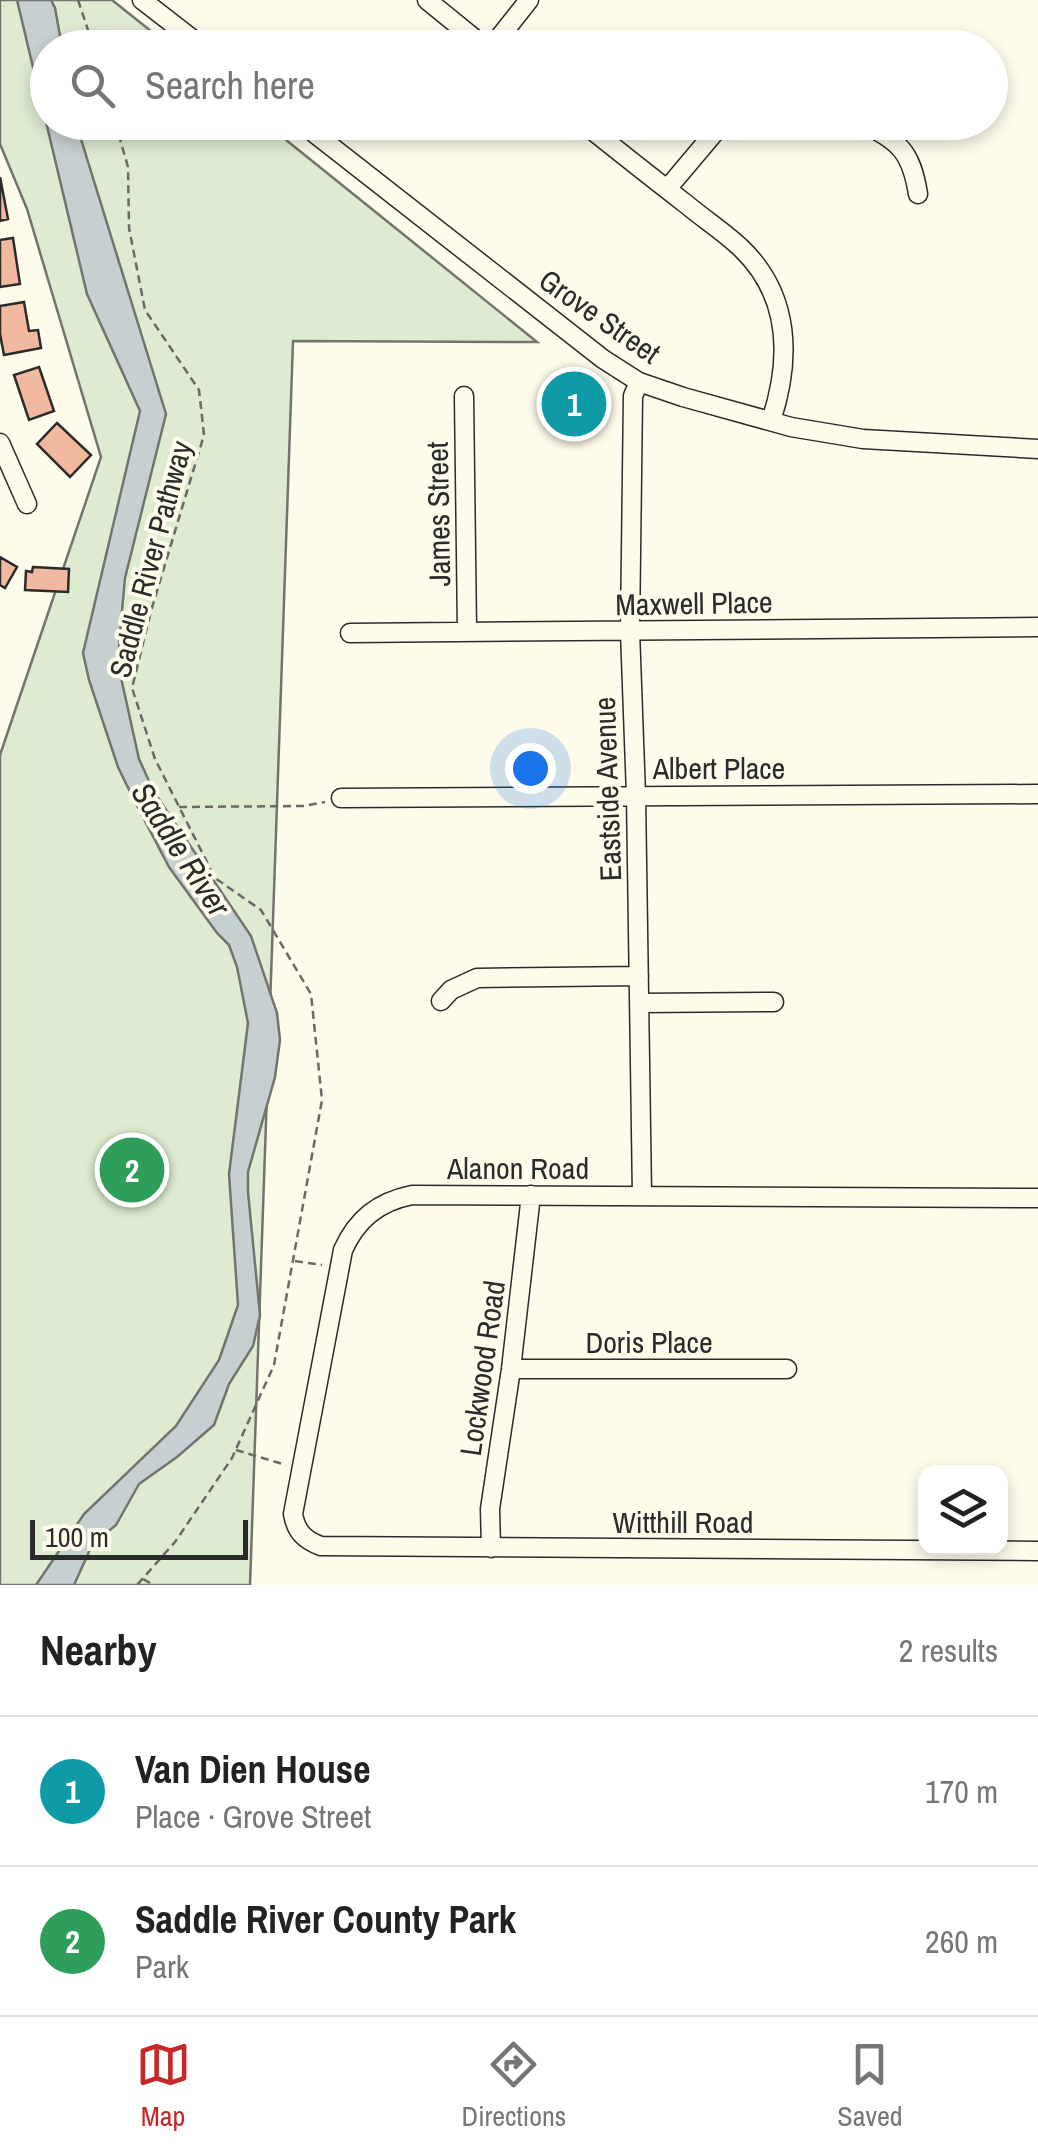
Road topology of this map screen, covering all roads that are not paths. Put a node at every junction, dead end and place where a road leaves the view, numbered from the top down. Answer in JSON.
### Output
{"nodes":[{"id":1,"x":142,"y":0,"type":"edge"},
{"id":2,"x":427,"y":0,"type":"edge"},
{"id":3,"x":529,"y":0,"type":"edge"},
{"id":4,"x":163,"y":6,"type":"edge"},
{"id":5,"x":186,"y":30,"type":"edge"},
{"id":6,"x":465,"y":30,"type":"edge"},
{"id":7,"x":503,"y":30,"type":"edge"},
{"id":8,"x":323,"y":140,"type":"edge"},
{"id":9,"x":605,"y":140,"type":"edge"},
{"id":10,"x":708,"y":140,"type":"edge"},
{"id":11,"x":890,"y":140,"type":"edge"},
{"id":12,"x":667,"y":189,"type":"junction"},
{"id":13,"x":918,"y":194,"type":"dead end"},
{"id":14,"x":639,"y":382,"type":"junction"},
{"id":15,"x":464,"y":396,"type":"dead end"},
{"id":16,"x":771,"y":422,"type":"junction"},
{"id":17,"x":0,"y":443,"type":"edge"},
{"id":18,"x":1038,"y":449,"type":"edge"},
{"id":19,"x":26,"y":504,"type":"dead end"},
{"id":20,"x":1038,"y":627,"type":"edge"},
{"id":21,"x":467,"y":630,"type":"junction"},
{"id":22,"x":630,"y":632,"type":"junction"},
{"id":23,"x":350,"y":633,"type":"dead end"},
{"id":24,"x":1038,"y":794,"type":"edge"},
{"id":25,"x":636,"y":795,"type":"junction"},
{"id":26,"x":341,"y":798,"type":"road end"},
{"id":27,"x":639,"y":976,"type":"junction"},
{"id":28,"x":441,"y":1000,"type":"dead end"},
{"id":29,"x":774,"y":1002,"type":"dead end"},
{"id":30,"x":640,"y":1003,"type":"junction"},
{"id":31,"x":531,"y":1196,"type":"junction"},
{"id":32,"x":642,"y":1196,"type":"junction"},
{"id":33,"x":1038,"y":1198,"type":"edge"},
{"id":34,"x":511,"y":1369,"type":"junction"},
{"id":35,"x":787,"y":1369,"type":"dead end"},
{"id":36,"x":328,"y":1546,"type":"joint"},
{"id":37,"x":491,"y":1548,"type":"junction"},
{"id":38,"x":1038,"y":1551,"type":"edge"}],
"edges":[{"from":1,"to":4,"type":"street"},
{"from":2,"to":6,"type":"street"},
{"from":3,"to":7,"type":"street"},
{"from":4,"to":5,"type":"street"},
{"from":8,"to":14,"type":"street","name":"Grove Street"},
{"from":9,"to":12,"type":"street"},
{"from":10,"to":12,"type":"street"},
{"from":11,"to":13,"type":"street"},
{"from":12,"to":16,"type":"street"},
{"from":14,"to":16,"type":"street","name":"Grove Street"},
{"from":14,"to":22,"type":"street","name":"Eastside Avenue"},
{"from":15,"to":21,"type":"street","name":"James Street"},
{"from":16,"to":18,"type":"street","name":"Grove Street"},
{"from":17,"to":19,"type":"street"},
{"from":20,"to":22,"type":"street","name":"Maxwell Place"},
{"from":21,"to":22,"type":"street","name":"Maxwell Place"},
{"from":21,"to":23,"type":"street","name":"Maxwell Place"},
{"from":22,"to":25,"type":"street","name":"Eastside Avenue"},
{"from":24,"to":25,"type":"street","name":"Albert Place"},
{"from":25,"to":26,"type":"street","name":"Albert Place"},
{"from":25,"to":27,"type":"street","name":"Eastside Avenue"},
{"from":27,"to":28,"type":"street"},
{"from":27,"to":30,"type":"street","name":"Eastside Avenue"},
{"from":29,"to":30,"type":"street"},
{"from":30,"to":32,"type":"street","name":"Eastside Avenue"},
{"from":31,"to":32,"type":"street","name":"Alanon Road"},
{"from":31,"to":34,"type":"street","name":"Lockwood Road"},
{"from":31,"to":36,"type":"street","name":"Alanon Road"},
{"from":32,"to":33,"type":"street","name":"Alanon Road"},
{"from":34,"to":35,"type":"street","name":"Doris Place"},
{"from":34,"to":37,"type":"street","name":"Lockwood Road"},
{"from":36,"to":37,"type":"street","name":"Witthill Road"},
{"from":37,"to":38,"type":"street","name":"Witthill Road"}]}
